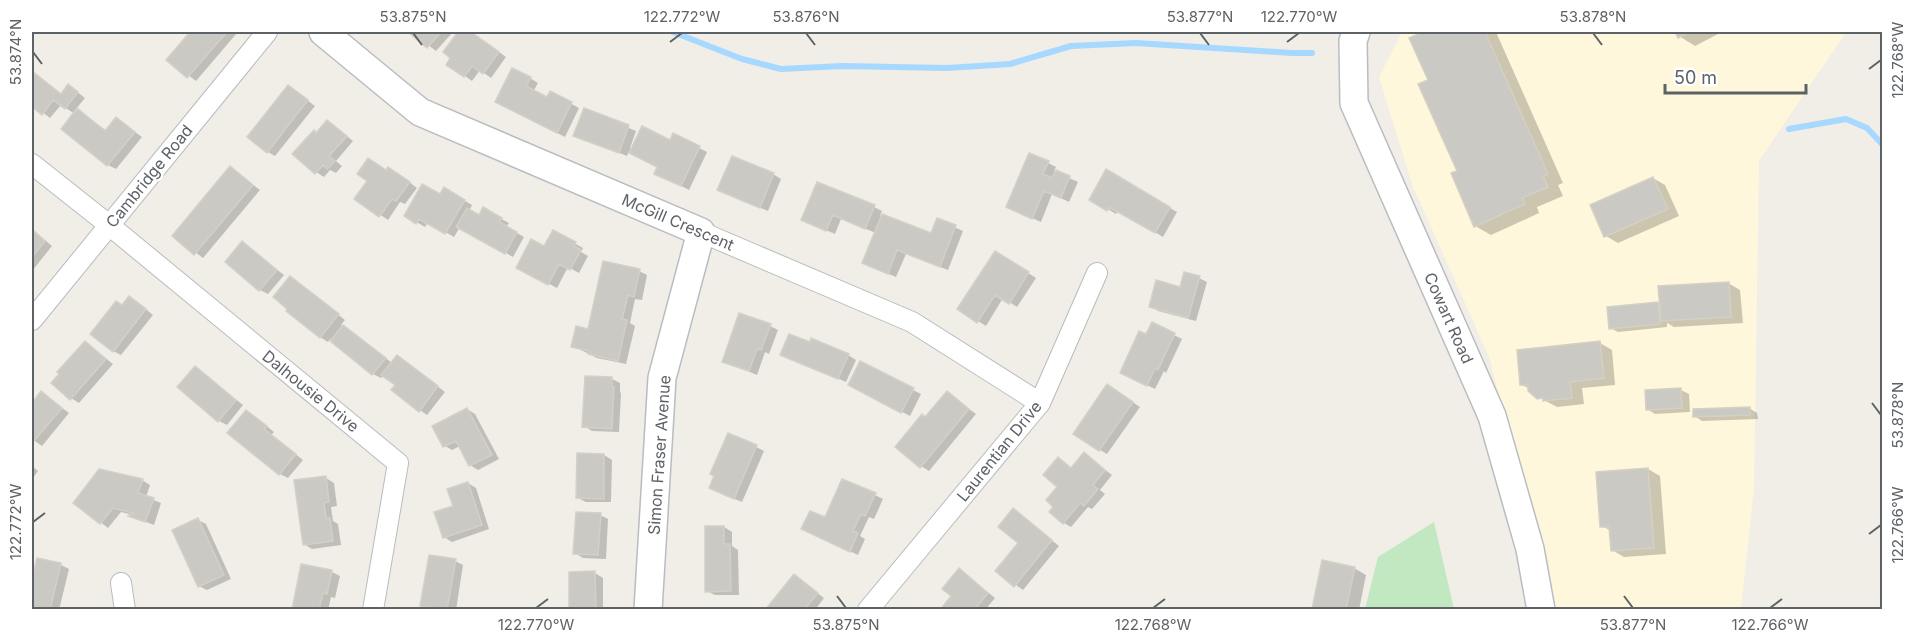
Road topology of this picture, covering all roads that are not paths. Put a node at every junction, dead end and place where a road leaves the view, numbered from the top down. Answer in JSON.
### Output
{"nodes":[{"id":1,"x":267,"y":32,"type":"edge"},
{"id":2,"x":323,"y":32,"type":"edge"},
{"id":3,"x":1356,"y":32,"type":"edge"},
{"id":4,"x":32,"y":164,"type":"edge"},
{"id":5,"x":109,"y":225,"type":"junction"},
{"id":6,"x":701,"y":232,"type":"junction"},
{"id":7,"x":1097,"y":273,"type":"dead end"},
{"id":8,"x":32,"y":320,"type":"edge"},
{"id":9,"x":1040,"y":403,"type":"junction"},
{"id":10,"x":121,"y":583,"type":"dead end"},
{"id":11,"x":126,"y":609,"type":"edge"},
{"id":12,"x":373,"y":609,"type":"edge"},
{"id":13,"x":648,"y":609,"type":"edge"},
{"id":14,"x":868,"y":609,"type":"edge"},
{"id":15,"x":1540,"y":609,"type":"edge"}],
"edges":[{"from":1,"to":5,"type":"street","name":"Cambridge Road"},
{"from":2,"to":6,"type":"street","name":"McGill Crescent"},
{"from":3,"to":15,"type":"street","name":"Cowart Road"},
{"from":4,"to":5,"type":"street"},
{"from":5,"to":8,"type":"street","name":"Cambridge Road"},
{"from":5,"to":12,"type":"street","name":"Dalhousie Drive"},
{"from":6,"to":9,"type":"street","name":"McGill Crescent"},
{"from":6,"to":13,"type":"street","name":"Simon Fraser Avenue"},
{"from":7,"to":9,"type":"street","name":"Laurentian Drive"},
{"from":9,"to":14,"type":"street","name":"Laurentian Drive"},
{"from":10,"to":11,"type":"street"}]}
